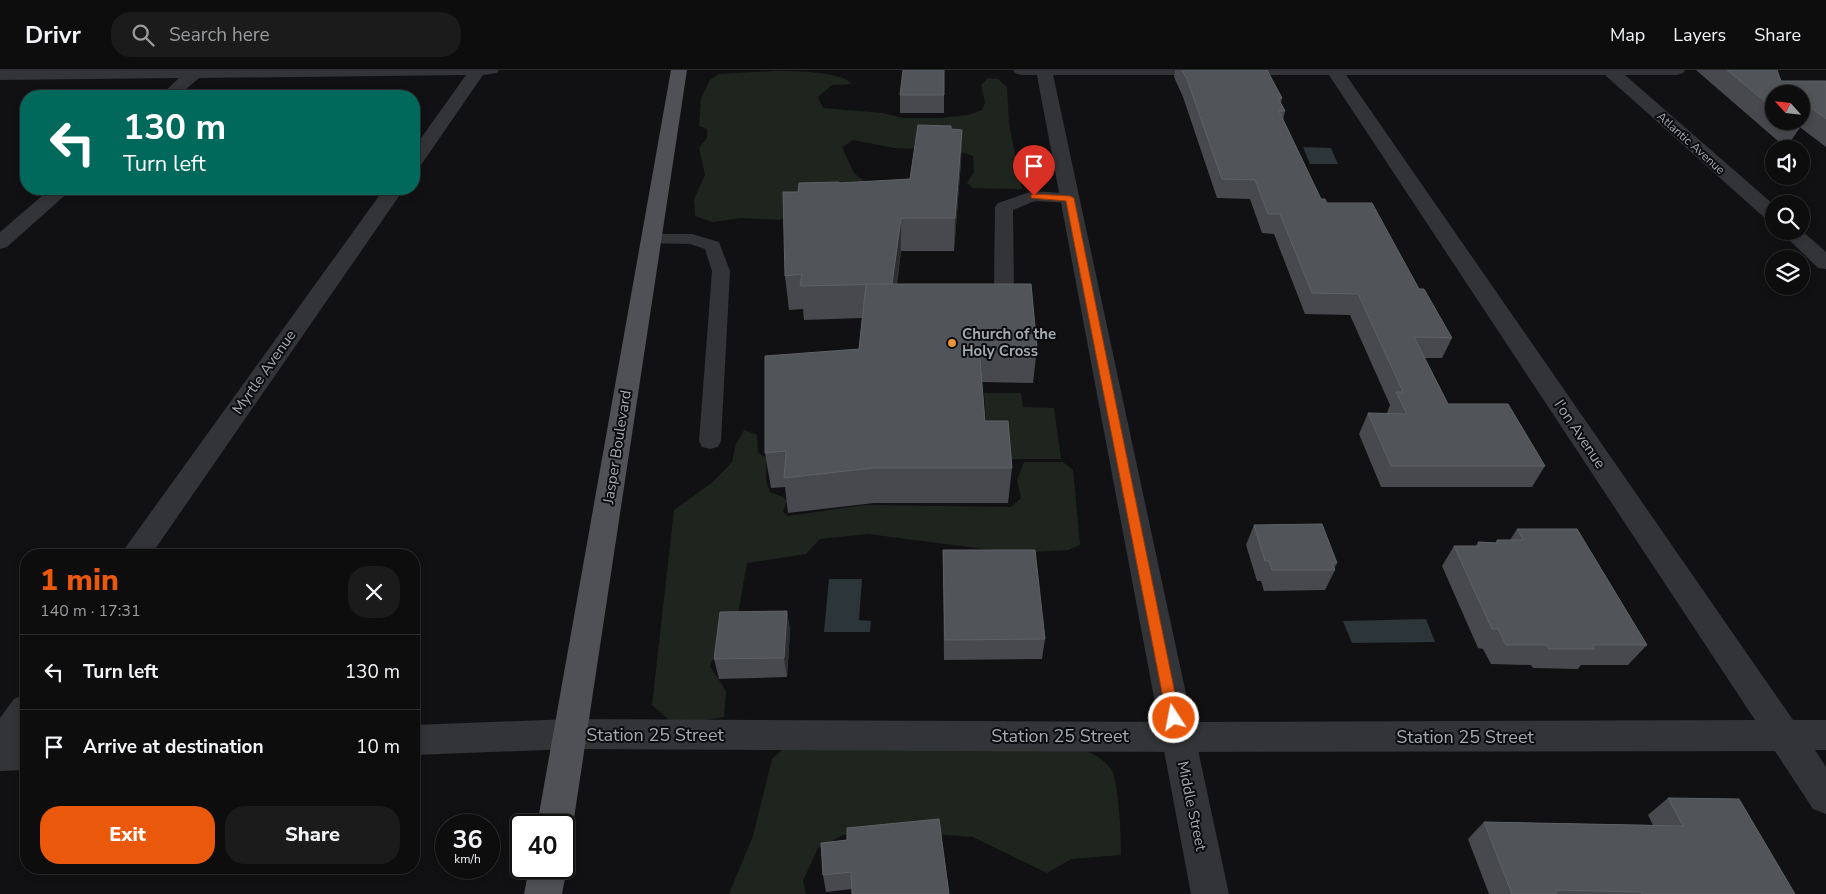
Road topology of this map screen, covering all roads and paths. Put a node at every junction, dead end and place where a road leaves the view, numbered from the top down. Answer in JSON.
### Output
{"nodes":[{"id":1,"x":478,"y":70,"type":"edge"},
{"id":2,"x":491,"y":70,"type":"edge"},
{"id":3,"x":679,"y":70,"type":"edge"},
{"id":4,"x":1022,"y":70,"type":"edge"},
{"id":5,"x":1044,"y":70,"type":"edge"},
{"id":6,"x":1609,"y":70,"type":"edge"},
{"id":7,"x":1677,"y":70,"type":"edge"},
{"id":8,"x":1334,"y":71,"type":"edge"},
{"id":9,"x":196,"y":72,"type":"edge"},
{"id":10,"x":0,"y":75,"type":"edge"},
{"id":11,"x":175,"y":90,"type":"edge"},
{"id":12,"x":420,"y":152,"type":"edge"},
{"id":13,"x":55,"y":195,"type":"edge"},
{"id":14,"x":390,"y":195,"type":"edge"},
{"id":15,"x":1070,"y":198,"type":"junction"},
{"id":16,"x":1765,"y":208,"type":"edge"},
{"id":17,"x":651,"y":239,"type":"junction"},
{"id":18,"x":1800,"y":240,"type":"edge"},
{"id":19,"x":0,"y":243,"type":"edge"},
{"id":20,"x":1826,"y":263,"type":"edge"},
{"id":21,"x":967,"y":290,"type":"edge"},
{"id":22,"x":710,"y":441,"type":"dead end"},
{"id":23,"x":139,"y":549,"type":"edge"},
{"id":24,"x":20,"y":717,"type":"edge"},
{"id":25,"x":570,"y":734,"type":"junction"},
{"id":26,"x":1826,"y":735,"type":"edge"},
{"id":27,"x":1783,"y":736,"type":"junction"},
{"id":28,"x":1177,"y":737,"type":"junction"},
{"id":29,"x":420,"y":740,"type":"edge"},
{"id":30,"x":0,"y":745,"type":"edge"},
{"id":31,"x":20,"y":754,"type":"edge"},
{"id":32,"x":0,"y":755,"type":"edge"},
{"id":33,"x":1826,"y":797,"type":"edge"},
{"id":34,"x":557,"y":814,"type":"edge"},
{"id":35,"x":546,"y":879,"type":"edge"},
{"id":36,"x":543,"y":894,"type":"edge"},
{"id":37,"x":1210,"y":894,"type":"edge"}],
"edges":[{"from":1,"to":2,"type":"street"},
{"from":1,"to":9,"type":"street"},
{"from":1,"to":12,"type":"street"},
{"from":3,"to":17,"type":"main road","name":"Jasper Boulevard"},
{"from":4,"to":5,"type":"street"},
{"from":5,"to":8,"type":"street"},
{"from":5,"to":15,"type":"street","name":"Middle Street"},
{"from":6,"to":7,"type":"street"},
{"from":6,"to":8,"type":"street"},
{"from":6,"to":16,"type":"street","name":"Atlantic Avenue"},
{"from":8,"to":27,"type":"street","name":"I'on Avenue"},
{"from":9,"to":10,"type":"street"},
{"from":9,"to":11,"type":"street"},
{"from":13,"to":19,"type":"street"},
{"from":14,"to":23,"type":"street","name":"Myrtle Avenue"},
{"from":15,"to":21,"type":"lane"},
{"from":15,"to":28,"type":"street","name":"Middle Street"},
{"from":17,"to":22,"type":"lane"},
{"from":17,"to":25,"type":"main road","name":"Jasper Boulevard"},
{"from":18,"to":20,"type":"street"},
{"from":24,"to":30,"type":"street"},
{"from":25,"to":28,"type":"street","name":"Station 25 Street"},
{"from":25,"to":29,"type":"street","name":"Station 25 Street"},
{"from":25,"to":34,"type":"main road","name":"Jasper Boulevard"},
{"from":26,"to":27,"type":"street","name":"Station 25 Street"},
{"from":27,"to":28,"type":"street","name":"Station 25 Street"},
{"from":27,"to":33,"type":"street","name":"I'on Avenue"},
{"from":28,"to":37,"type":"street","name":"Middle Street"},
{"from":31,"to":32,"type":"street"},
{"from":35,"to":36,"type":"main road"}]}
